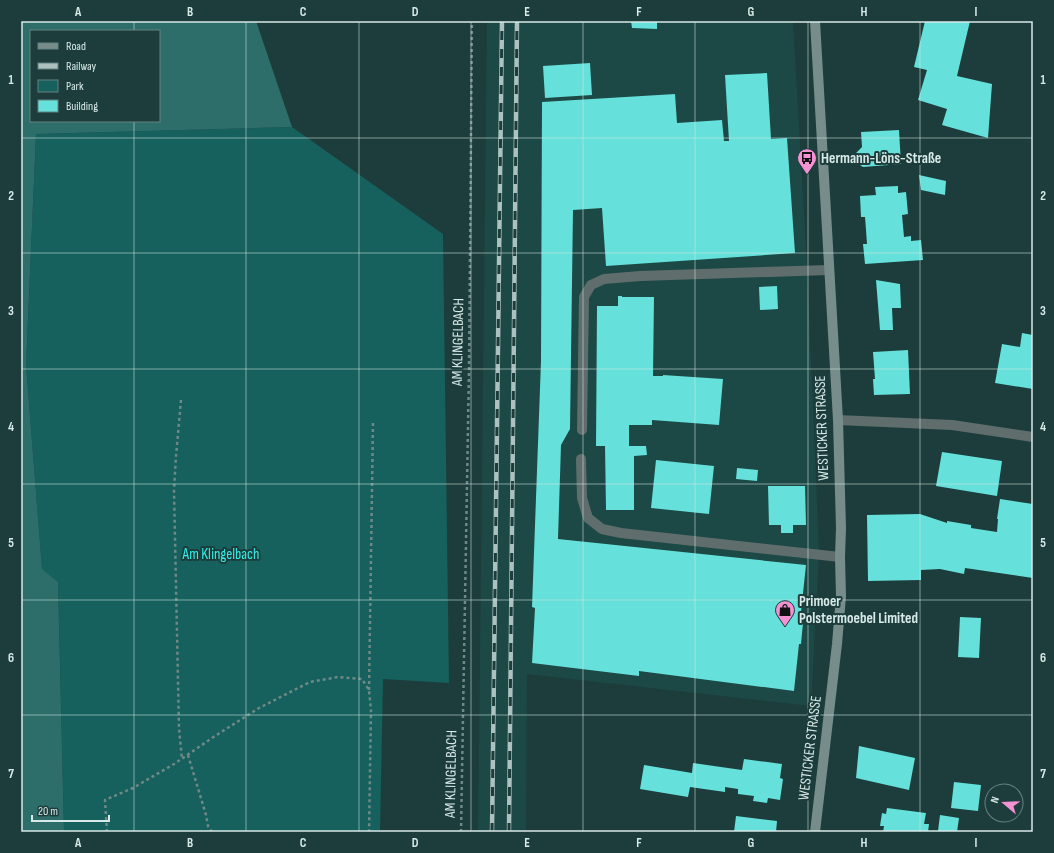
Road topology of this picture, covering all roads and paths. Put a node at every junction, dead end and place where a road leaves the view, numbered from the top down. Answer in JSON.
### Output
{"nodes":[{"id":1,"x":472,"y":21,"type":"edge"},
{"id":2,"x":815,"y":21,"type":"edge"},
{"id":3,"x":829,"y":270,"type":"junction"},
{"id":4,"x":181,"y":400,"type":"dead end"},
{"id":5,"x":838,"y":420,"type":"junction"},
{"id":6,"x":373,"y":422,"type":"dead end"},
{"id":7,"x":582,"y":430,"type":"dead end"},
{"id":8,"x":1033,"y":437,"type":"edge"},
{"id":9,"x":581,"y":458,"type":"dead end"},
{"id":10,"x":840,"y":557,"type":"junction"},
{"id":11,"x":369,"y":690,"type":"junction"},
{"id":12,"x":188,"y":755,"type":"junction"},
{"id":13,"x":182,"y":759,"type":"junction"},
{"id":14,"x":107,"y":832,"type":"edge"},
{"id":15,"x":212,"y":832,"type":"edge"},
{"id":16,"x":369,"y":832,"type":"edge"},
{"id":17,"x":461,"y":832,"type":"edge"},
{"id":18,"x":815,"y":832,"type":"edge"}],
"edges":[{"from":1,"to":17,"type":"path","name":"AM KLINGELBACH"},
{"from":2,"to":3,"type":"main road","name":"WESTICKER STRASSE"},
{"from":3,"to":5,"type":"main road","name":"WESTICKER STRASSE"},
{"from":3,"to":7,"type":"street"},
{"from":4,"to":13,"type":"path"},
{"from":5,"to":8,"type":"street"},
{"from":5,"to":10,"type":"main road","name":"WESTICKER STRASSE"},
{"from":6,"to":11,"type":"path"},
{"from":9,"to":10,"type":"street"},
{"from":10,"to":18,"type":"main road","name":"WESTICKER STRASSE"},
{"from":11,"to":12,"type":"path"},
{"from":11,"to":16,"type":"path"},
{"from":12,"to":13,"type":"path"},
{"from":12,"to":15,"type":"path"},
{"from":13,"to":14,"type":"path"}]}
